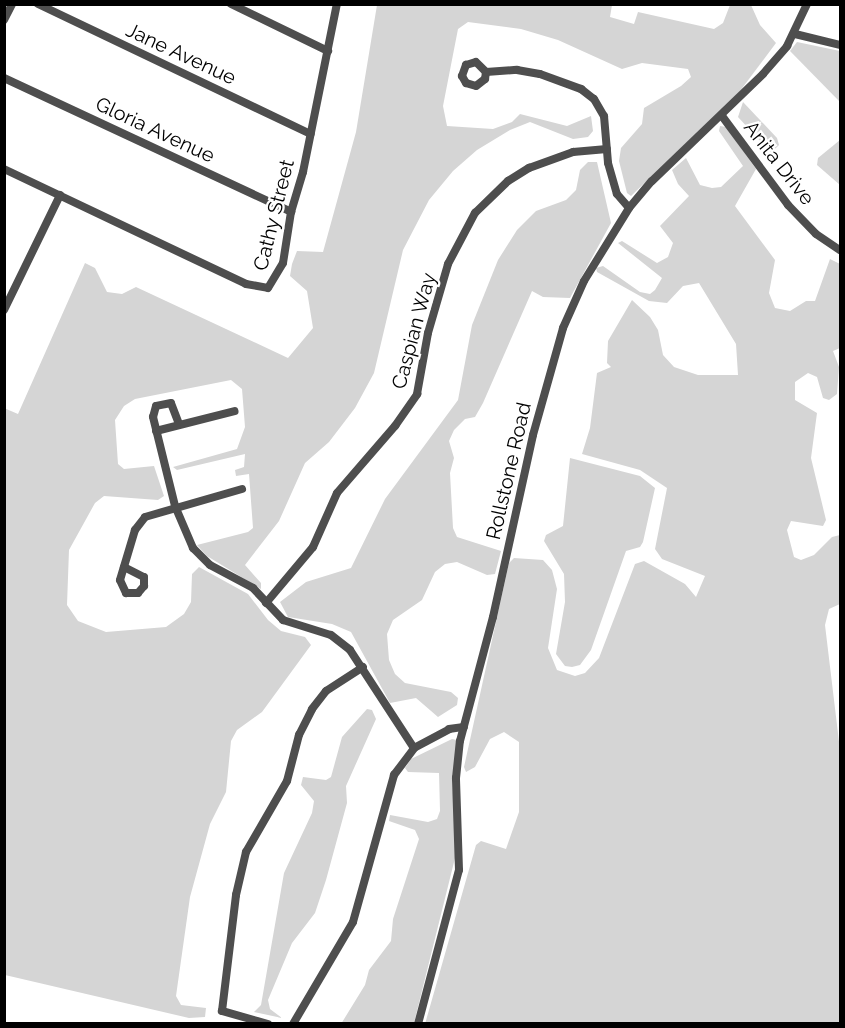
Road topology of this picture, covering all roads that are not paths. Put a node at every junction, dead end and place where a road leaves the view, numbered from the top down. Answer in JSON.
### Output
{"nodes":[{"id":1,"x":12,"y":4,"type":"edge"},
{"id":2,"x":38,"y":4,"type":"edge"},
{"id":3,"x":231,"y":4,"type":"edge"},
{"id":4,"x":337,"y":4,"type":"edge"},
{"id":5,"x":807,"y":4,"type":"edge"},
{"id":6,"x":4,"y":20,"type":"edge"},
{"id":7,"x":795,"y":34,"type":"junction"},
{"id":8,"x":840,"y":45,"type":"edge"},
{"id":9,"x":328,"y":51,"type":"junction"},
{"id":10,"x":486,"y":72,"type":"dead end"},
{"id":11,"x":4,"y":78,"type":"edge"},
{"id":12,"x":722,"y":116,"type":"junction"},
{"id":13,"x":311,"y":134,"type":"junction"},
{"id":14,"x":608,"y":149,"type":"junction"},
{"id":15,"x":4,"y":169,"type":"edge"},
{"id":16,"x":60,"y":195,"type":"junction"},
{"id":17,"x":629,"y":208,"type":"junction"},
{"id":18,"x":291,"y":212,"type":"junction"},
{"id":19,"x":840,"y":250,"type":"edge"},
{"id":20,"x":4,"y":310,"type":"edge"},
{"id":21,"x":235,"y":411,"type":"dead end"},
{"id":22,"x":179,"y":424,"type":"junction"},
{"id":23,"x":156,"y":431,"type":"junction"},
{"id":24,"x":242,"y":489,"type":"dead end"},
{"id":25,"x":175,"y":506,"type":"junction"},
{"id":26,"x":124,"y":567,"type":"dead end"},
{"id":27,"x":266,"y":603,"type":"junction"},
{"id":28,"x":363,"y":667,"type":"junction"},
{"id":29,"x":464,"y":727,"type":"junction"},
{"id":30,"x":414,"y":748,"type":"junction"},
{"id":31,"x":268,"y":1023,"type":"edge"},
{"id":32,"x":293,"y":1023,"type":"edge"},
{"id":33,"x":418,"y":1023,"type":"edge"}],
"edges":[{"from":1,"to":6,"type":"street"},
{"from":2,"to":13,"type":"street","name":"Jane Avenue"},
{"from":3,"to":9,"type":"street"},
{"from":4,"to":9,"type":"street","name":"Cathy Street"},
{"from":5,"to":7,"type":"street","name":"Rollstone Road"},
{"from":7,"to":8,"type":"street"},
{"from":7,"to":12,"type":"street","name":"Rollstone Road"},
{"from":9,"to":13,"type":"street","name":"Cathy Street"},
{"from":10,"to":14,"type":"street"},
{"from":11,"to":18,"type":"street","name":"Gloria Avenue"},
{"from":12,"to":17,"type":"street","name":"Rollstone Road"},
{"from":12,"to":19,"type":"street","name":"Anita Drive"},
{"from":13,"to":18,"type":"street","name":"Cathy Street"},
{"from":14,"to":17,"type":"street"},
{"from":14,"to":27,"type":"street","name":"Caspian Way"},
{"from":15,"to":16,"type":"street","name":"Cathy Street"},
{"from":16,"to":18,"type":"street","name":"Cathy Street"},
{"from":16,"to":20,"type":"street"},
{"from":17,"to":29,"type":"street","name":"Rollstone Road"},
{"from":21,"to":22,"type":"street"},
{"from":22,"to":23,"type":"street"},
{"from":22,"to":23,"type":"street"},
{"from":23,"to":25,"type":"street"},
{"from":24,"to":25,"type":"street"},
{"from":25,"to":26,"type":"street"},
{"from":25,"to":27,"type":"street"},
{"from":27,"to":28,"type":"street"},
{"from":28,"to":30,"type":"street"},
{"from":28,"to":31,"type":"street"},
{"from":29,"to":30,"type":"street"},
{"from":29,"to":33,"type":"street","name":"Rollstone Road"},
{"from":30,"to":32,"type":"street"}]}
